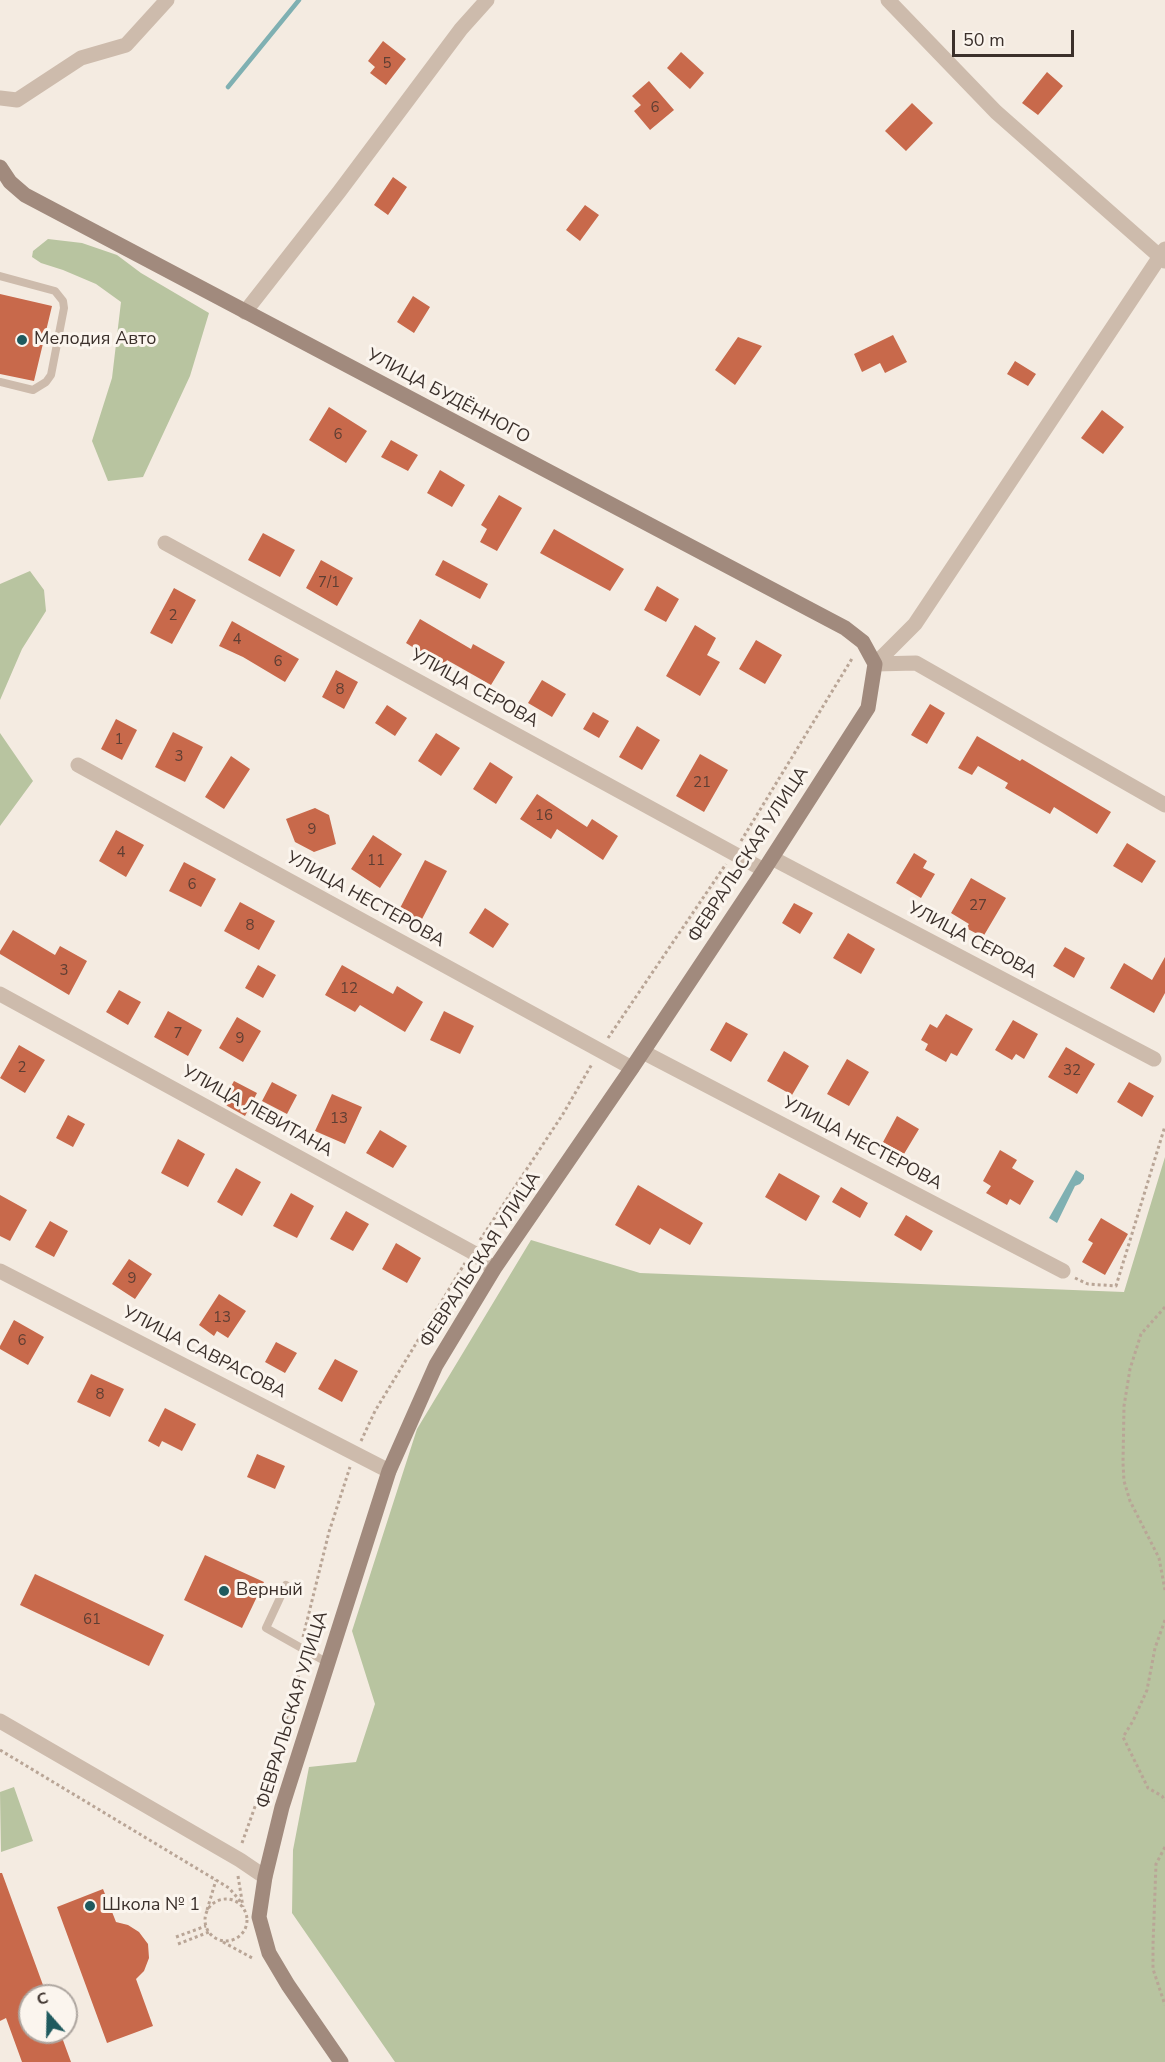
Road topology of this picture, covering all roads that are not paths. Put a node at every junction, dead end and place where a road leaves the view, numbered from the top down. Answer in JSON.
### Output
{"nodes":[{"id":1,"x":167,"y":0,"type":"edge"},
{"id":2,"x":487,"y":0,"type":"edge"},
{"id":3,"x":888,"y":0,"type":"edge"},
{"id":4,"x":0,"y":98,"type":"edge"},
{"id":5,"x":0,"y":167,"type":"edge"},
{"id":6,"x":1163,"y":255,"type":"edge"},
{"id":7,"x":0,"y":276,"type":"edge"},
{"id":8,"x":245,"y":312,"type":"junction"},
{"id":9,"x":0,"y":382,"type":"edge"},
{"id":10,"x":165,"y":543,"type":"dead end"},
{"id":11,"x":875,"y":664,"type":"junction"},
{"id":12,"x":78,"y":765,"type":"dead end"},
{"id":13,"x":1165,"y":805,"type":"edge"},
{"id":14,"x":768,"y":864,"type":"junction"},
{"id":15,"x":0,"y":994,"type":"edge"},
{"id":16,"x":643,"y":1052,"type":"junction"},
{"id":17,"x":1154,"y":1059,"type":"dead end"},
{"id":18,"x":632,"y":1068,"type":"junction"},
{"id":19,"x":494,"y":1269,"type":"junction"},
{"id":20,"x":0,"y":1271,"type":"edge"},
{"id":21,"x":1063,"y":1271,"type":"road end"},
{"id":22,"x":389,"y":1471,"type":"junction"},
{"id":23,"x":286,"y":1585,"type":"dead end"},
{"id":24,"x":328,"y":1663,"type":"junction"},
{"id":25,"x":0,"y":1721,"type":"edge"},
{"id":26,"x":265,"y":1877,"type":"junction"},
{"id":27,"x":341,"y":2062,"type":"edge"}],
"edges":[{"from":1,"to":4,"type":"street"},
{"from":2,"to":8,"type":"street"},
{"from":3,"to":6,"type":"street"},
{"from":5,"to":8,"type":"main road","name":"УЛИЦА БУДЁННОГО"},
{"from":6,"to":11,"type":"street"},
{"from":7,"to":9,"type":"lane"},
{"from":8,"to":11,"type":"main road","name":"УЛИЦА БУДЁННОГО"},
{"from":10,"to":14,"type":"street","name":"УЛИЦА СЕРОВА"},
{"from":11,"to":13,"type":"street"},
{"from":11,"to":14,"type":"main road","name":"ФЕВРАЛЬСКАЯ УЛИЦА"},
{"from":12,"to":18,"type":"street","name":"УЛИЦА НЕСТЕРОВА"},
{"from":14,"to":16,"type":"main road","name":"ФЕВРАЛЬСКАЯ УЛИЦА"},
{"from":14,"to":17,"type":"street","name":"УЛИЦА СЕРОВА"},
{"from":15,"to":19,"type":"street","name":"УЛИЦА ЛЕВИТАНА"},
{"from":16,"to":18,"type":"main road","name":"ФЕВРАЛЬСКАЯ УЛИЦА"},
{"from":16,"to":21,"type":"street","name":"УЛИЦА НЕСТЕРОВА"},
{"from":18,"to":19,"type":"main road","name":"ФЕВРАЛЬСКАЯ УЛИЦА"},
{"from":19,"to":22,"type":"main road","name":"ФЕВРАЛЬСКАЯ УЛИЦА"},
{"from":20,"to":22,"type":"street","name":"УЛИЦА САВРАСОВА"},
{"from":22,"to":24,"type":"main road","name":"ФЕВРАЛЬСКАЯ УЛИЦА"},
{"from":23,"to":24,"type":"lane"},
{"from":24,"to":26,"type":"main road","name":"ФЕВРАЛЬСКАЯ УЛИЦА"},
{"from":25,"to":26,"type":"street"},
{"from":26,"to":27,"type":"main road","name":"ФЕВРАЛЬСКАЯ УЛИЦА"}]}
